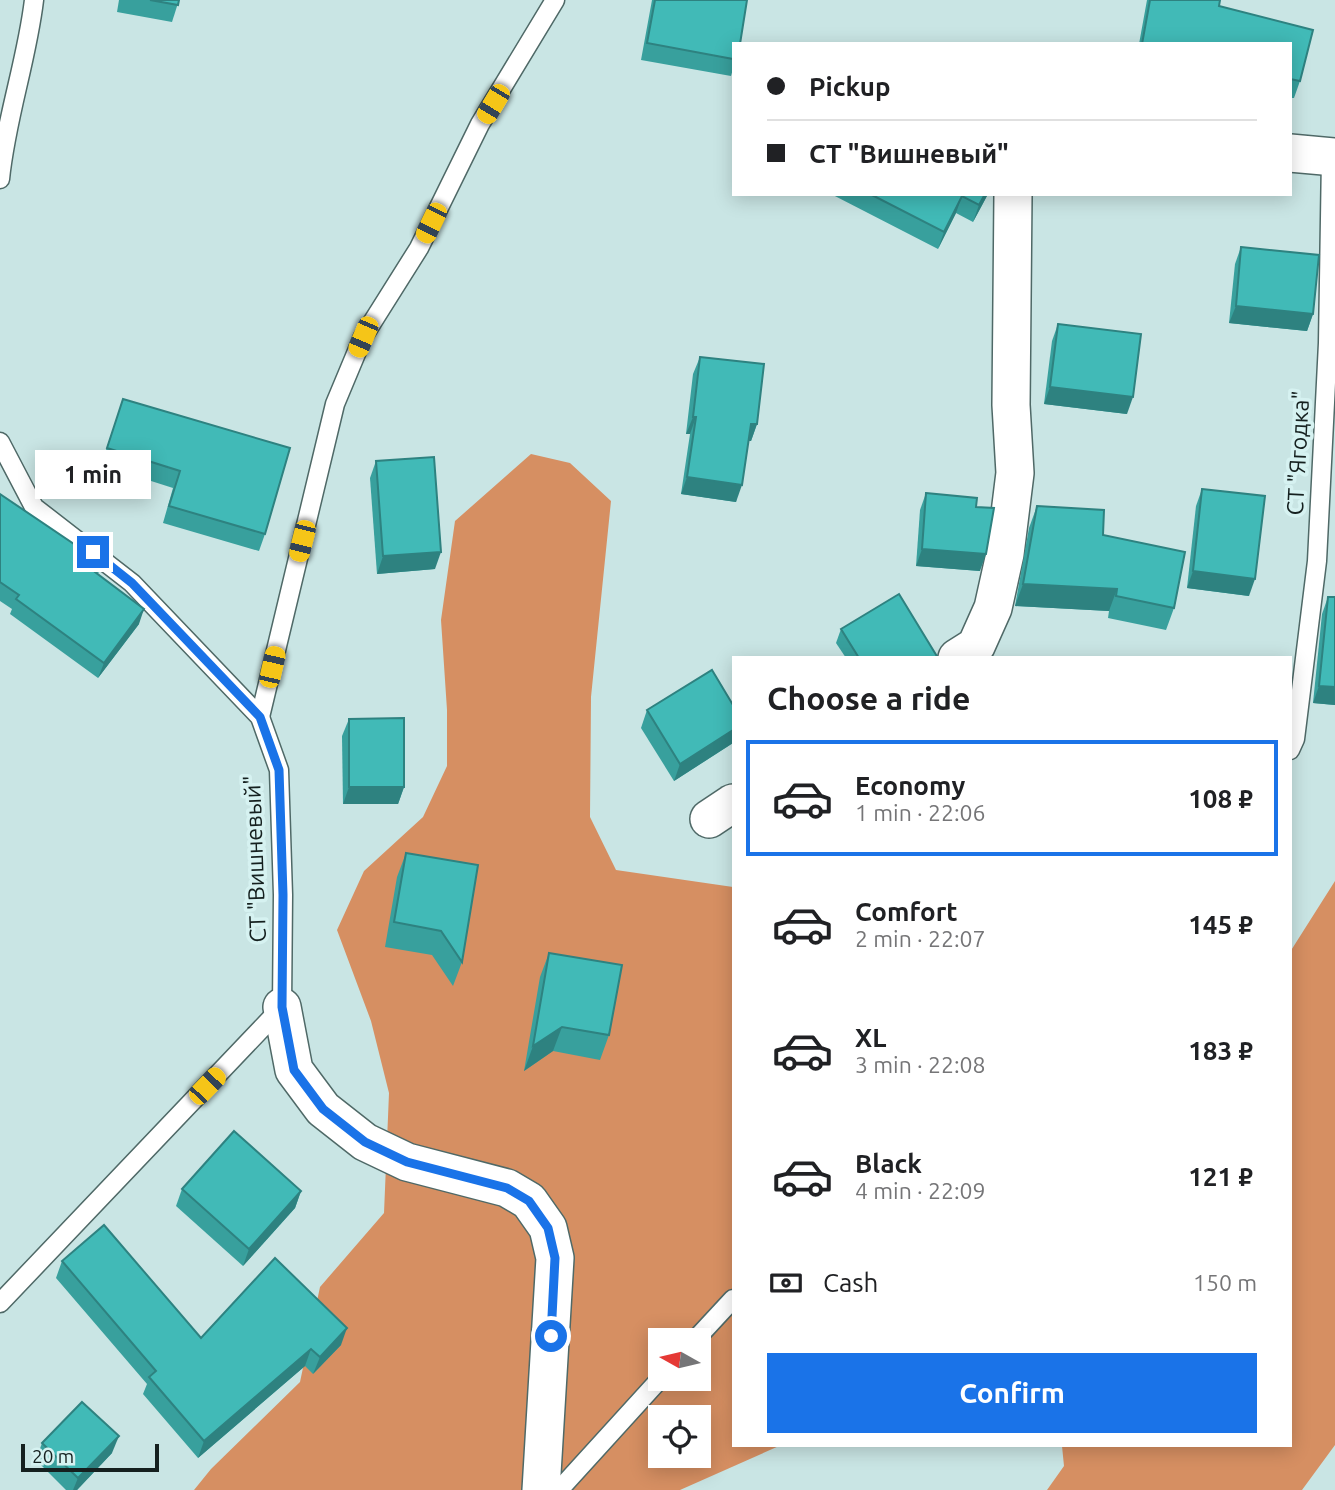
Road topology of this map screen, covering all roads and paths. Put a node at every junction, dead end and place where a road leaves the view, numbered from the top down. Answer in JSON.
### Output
{"nodes":[{"id":1,"x":34,"y":0,"type":"edge"},
{"id":2,"x":555,"y":0,"type":"edge"},
{"id":3,"x":1292,"y":153,"type":"edge"},
{"id":4,"x":1333,"y":157,"type":"edge"},
{"id":5,"x":0,"y":179,"type":"edge"},
{"id":6,"x":1013,"y":196,"type":"edge"},
{"id":7,"x":0,"y":442,"type":"edge"},
{"id":8,"x":960,"y":656,"type":"edge"},
{"id":9,"x":260,"y":717,"type":"junction"},
{"id":10,"x":1292,"y":744,"type":"edge"},
{"id":11,"x":282,"y":1007,"type":"junction"},
{"id":12,"x":732,"y":1300,"type":"edge"},
{"id":13,"x":0,"y":1303,"type":"edge"},
{"id":14,"x":706,"y":1328,"type":"edge"},
{"id":15,"x":649,"y":1391,"type":"edge"},
{"id":16,"x":541,"y":1490,"type":"edge"},
{"id":17,"x":559,"y":1490,"type":"edge"}],
"edges":[{"from":1,"to":5,"type":"lane"},
{"from":2,"to":9,"type":"lane"},
{"from":3,"to":4,"type":"street"},
{"from":4,"to":10,"type":"lane","name":"СТ \"Ягодка\""},
{"from":6,"to":8,"type":"street"},
{"from":7,"to":9,"type":"lane","name":"СТ \"Вишневый\""},
{"from":9,"to":11,"type":"lane","name":"СТ \"Вишневый\""},
{"from":11,"to":13,"type":"lane"},
{"from":11,"to":16,"type":"street"},
{"from":12,"to":14,"type":"lane"},
{"from":15,"to":17,"type":"lane"}]}
